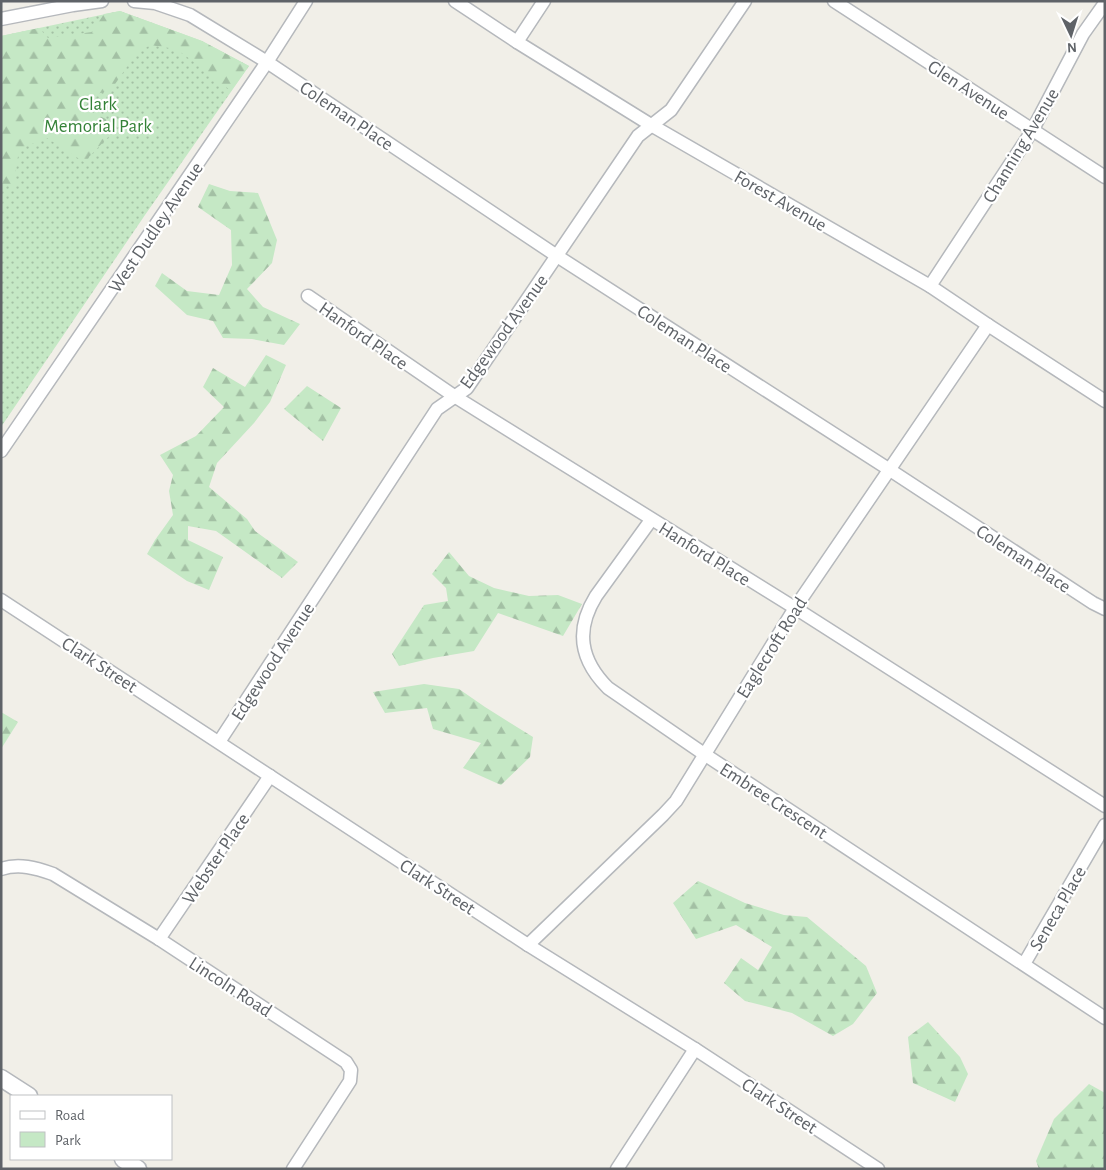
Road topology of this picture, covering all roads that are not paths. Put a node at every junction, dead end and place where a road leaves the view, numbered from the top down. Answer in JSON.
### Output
{"nodes":[{"id":1,"x":102,"y":1,"type":"edge"},
{"id":2,"x":134,"y":1,"type":"edge"},
{"id":3,"x":306,"y":1,"type":"edge"},
{"id":4,"x":455,"y":1,"type":"edge"},
{"id":5,"x":544,"y":1,"type":"edge"},
{"id":6,"x":745,"y":1,"type":"edge"},
{"id":7,"x":834,"y":1,"type":"edge"},
{"id":8,"x":1105,"y":3,"type":"edge"},
{"id":9,"x":1,"y":19,"type":"edge"},
{"id":10,"x":517,"y":42,"type":"junction"},
{"id":11,"x":268,"y":62,"type":"junction"},
{"id":12,"x":651,"y":125,"type":"junction"},
{"id":13,"x":1032,"y":131,"type":"junction"},
{"id":14,"x":1105,"y":177,"type":"edge"},
{"id":15,"x":557,"y":256,"type":"junction"},
{"id":16,"x":930,"y":286,"type":"junction"},
{"id":17,"x":308,"y":296,"type":"dead end"},
{"id":18,"x":988,"y":325,"type":"junction"},
{"id":19,"x":454,"y":396,"type":"junction"},
{"id":20,"x":1105,"y":401,"type":"edge"},
{"id":21,"x":1,"y":451,"type":"edge"},
{"id":22,"x":890,"y":470,"type":"junction"},
{"id":23,"x":651,"y":520,"type":"junction"},
{"id":24,"x":1,"y":600,"type":"edge"},
{"id":25,"x":795,"y":608,"type":"junction"},
{"id":26,"x":1105,"y":609,"type":"edge"},
{"id":27,"x":219,"y":742,"type":"junction"},
{"id":28,"x":704,"y":754,"type":"junction"},
{"id":29,"x":270,"y":776,"type":"junction"},
{"id":30,"x":1105,"y":806,"type":"edge"},
{"id":31,"x":1105,"y":825,"type":"edge"},
{"id":32,"x":1,"y":869,"type":"edge"},
{"id":33,"x":160,"y":939,"type":"junction"},
{"id":34,"x":528,"y":945,"type":"junction"},
{"id":35,"x":1024,"y":964,"type":"junction"},
{"id":36,"x":1105,"y":1018,"type":"edge"},
{"id":37,"x":695,"y":1049,"type":"junction"},
{"id":38,"x":1,"y":1078,"type":"edge"},
{"id":39,"x":27,"y":1095,"type":"edge"},
{"id":40,"x":124,"y":1160,"type":"edge"},
{"id":41,"x":138,"y":1169,"type":"edge"},
{"id":42,"x":293,"y":1169,"type":"edge"},
{"id":43,"x":617,"y":1169,"type":"edge"},
{"id":44,"x":878,"y":1169,"type":"edge"}],
"edges":[{"from":1,"to":9,"type":"street"},
{"from":2,"to":11,"type":"street","name":"Coleman Place"},
{"from":3,"to":11,"type":"street","name":"West Dudley Avenue"},
{"from":4,"to":10,"type":"street","name":"Forest Avenue"},
{"from":5,"to":10,"type":"street"},
{"from":6,"to":12,"type":"street","name":"Edgewood Avenue"},
{"from":7,"to":13,"type":"street","name":"Glen Avenue"},
{"from":8,"to":13,"type":"street","name":"Channing Avenue"},
{"from":10,"to":12,"type":"street","name":"Forest Avenue"},
{"from":11,"to":15,"type":"street","name":"Coleman Place"},
{"from":11,"to":21,"type":"street","name":"West Dudley Avenue"},
{"from":12,"to":15,"type":"street","name":"Edgewood Avenue"},
{"from":12,"to":16,"type":"street","name":"Forest Avenue"},
{"from":13,"to":14,"type":"street","name":"Glen Avenue"},
{"from":13,"to":16,"type":"street","name":"Channing Avenue"},
{"from":15,"to":19,"type":"street","name":"Edgewood Avenue"},
{"from":15,"to":22,"type":"street","name":"Coleman Place"},
{"from":16,"to":18,"type":"street","name":"Forest Avenue"},
{"from":17,"to":19,"type":"street","name":"Hanford Place"},
{"from":18,"to":20,"type":"street","name":"Forest Avenue"},
{"from":18,"to":22,"type":"street","name":"Eaglecroft Road"},
{"from":19,"to":23,"type":"street","name":"Hanford Place"},
{"from":19,"to":27,"type":"street","name":"Edgewood Avenue"},
{"from":22,"to":25,"type":"street","name":"Eaglecroft Road"},
{"from":22,"to":26,"type":"street","name":"Coleman Place"},
{"from":23,"to":25,"type":"street","name":"Hanford Place"},
{"from":23,"to":28,"type":"street","name":"Embree Crescent"},
{"from":24,"to":27,"type":"street","name":"Clark Street"},
{"from":25,"to":28,"type":"street","name":"Eaglecroft Road"},
{"from":25,"to":30,"type":"street","name":"Hanford Place"},
{"from":27,"to":29,"type":"street","name":"Clark Street"},
{"from":28,"to":34,"type":"street","name":"Eaglecroft Road"},
{"from":28,"to":35,"type":"street","name":"Embree Crescent"},
{"from":29,"to":33,"type":"street","name":"Webster Place"},
{"from":29,"to":34,"type":"street","name":"Clark Street"},
{"from":31,"to":35,"type":"street","name":"Seneca Place"},
{"from":32,"to":33,"type":"street","name":"Lincoln Road"},
{"from":33,"to":42,"type":"street","name":"Lincoln Road"},
{"from":34,"to":37,"type":"street","name":"Clark Street"},
{"from":35,"to":36,"type":"street","name":"Embree Crescent"},
{"from":37,"to":43,"type":"street"},
{"from":37,"to":44,"type":"street","name":"Clark Street"},
{"from":38,"to":39,"type":"street"},
{"from":40,"to":41,"type":"street"}]}
